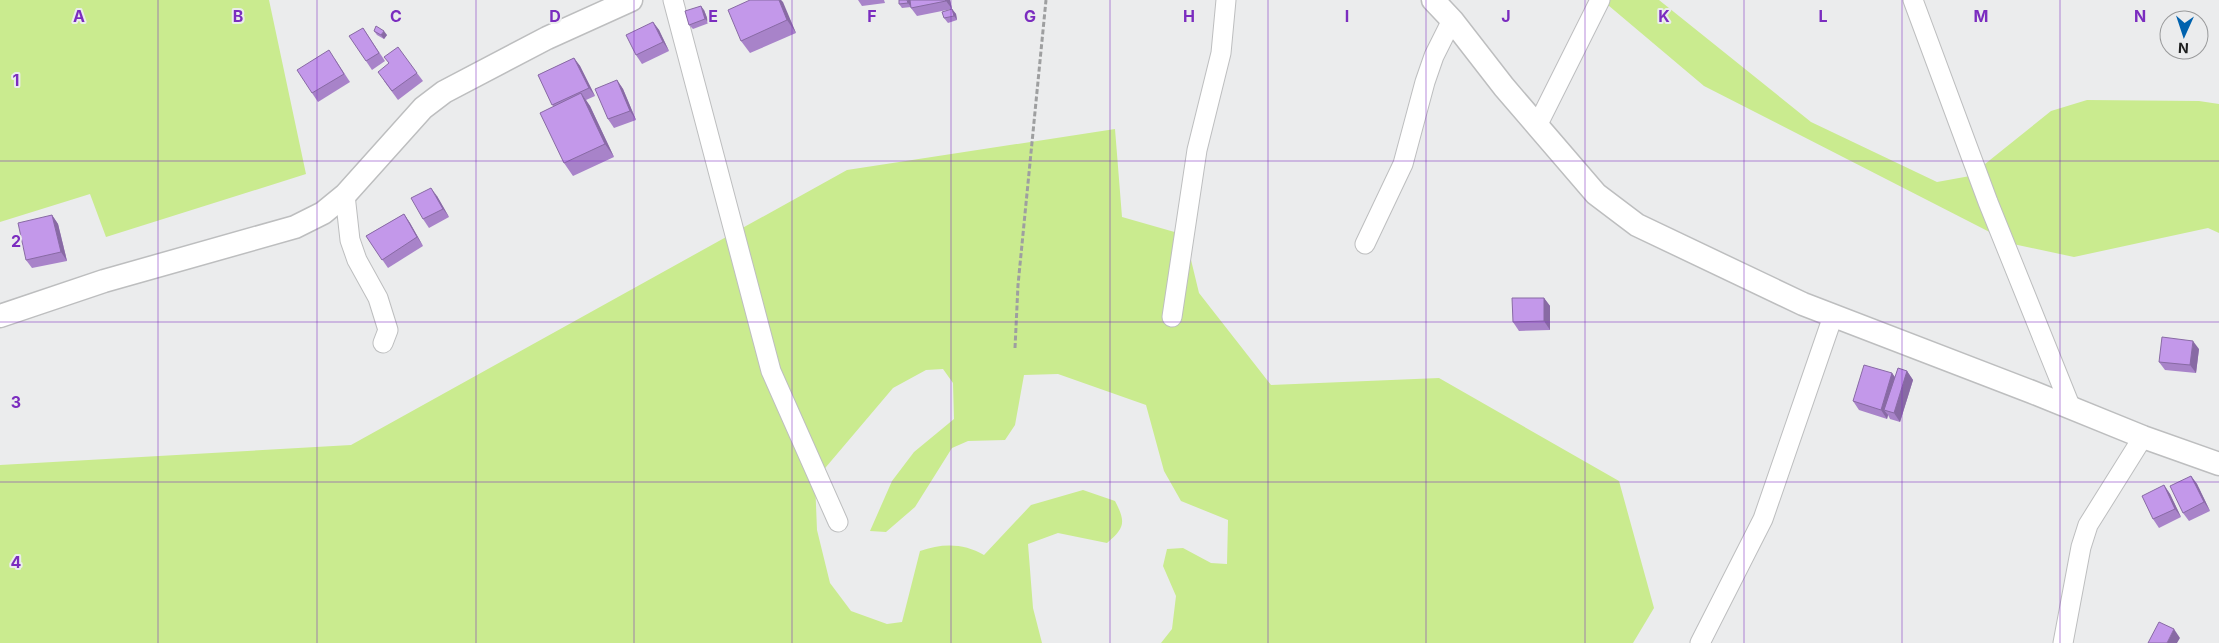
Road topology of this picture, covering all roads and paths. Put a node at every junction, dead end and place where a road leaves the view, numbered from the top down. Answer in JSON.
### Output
{"nodes":[{"id":1,"x":631,"y":0,"type":"edge"},
{"id":2,"x":673,"y":0,"type":"edge"},
{"id":3,"x":1046,"y":0,"type":"edge"},
{"id":4,"x":1226,"y":0,"type":"edge"},
{"id":5,"x":1433,"y":0,"type":"edge"},
{"id":6,"x":1600,"y":0,"type":"edge"},
{"id":7,"x":1913,"y":0,"type":"edge"},
{"id":8,"x":1452,"y":20,"type":"junction"},
{"id":9,"x":1538,"y":126,"type":"junction"},
{"id":10,"x":346,"y":196,"type":"junction"},
{"id":11,"x":1365,"y":244,"type":"dead end"},
{"id":12,"x":0,"y":316,"type":"edge"},
{"id":13,"x":1833,"y":316,"type":"junction"},
{"id":14,"x":1172,"y":317,"type":"dead end"},
{"id":15,"x":383,"y":343,"type":"dead end"},
{"id":16,"x":1015,"y":348,"type":"dead end"},
{"id":17,"x":2071,"y":408,"type":"junction"},
{"id":18,"x":2143,"y":437,"type":"junction"},
{"id":19,"x":2219,"y":464,"type":"edge"},
{"id":20,"x":838,"y":522,"type":"dead end"},
{"id":21,"x":1700,"y":643,"type":"edge"},
{"id":22,"x":2063,"y":643,"type":"edge"}],
"edges":[{"from":1,"to":10,"type":"street"},
{"from":2,"to":20,"type":"street"},
{"from":3,"to":16,"type":"path"},
{"from":4,"to":14,"type":"street"},
{"from":5,"to":8,"type":"street"},
{"from":6,"to":9,"type":"street"},
{"from":7,"to":17,"type":"street"},
{"from":8,"to":9,"type":"street"},
{"from":8,"to":11,"type":"street"},
{"from":9,"to":13,"type":"street"},
{"from":10,"to":12,"type":"street"},
{"from":10,"to":15,"type":"street"},
{"from":13,"to":17,"type":"street"},
{"from":13,"to":21,"type":"street"},
{"from":17,"to":18,"type":"street"},
{"from":18,"to":19,"type":"street"},
{"from":18,"to":22,"type":"street"}]}
